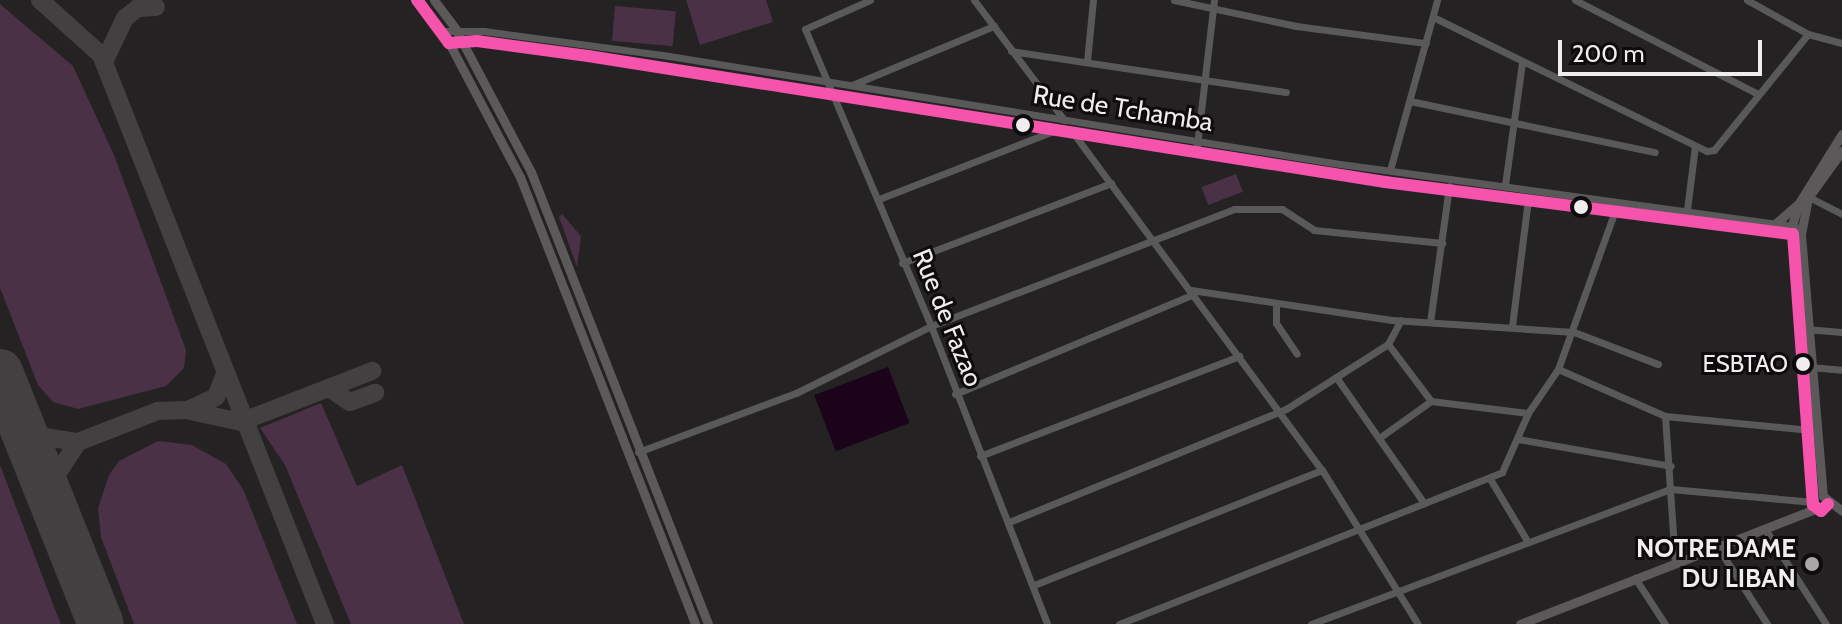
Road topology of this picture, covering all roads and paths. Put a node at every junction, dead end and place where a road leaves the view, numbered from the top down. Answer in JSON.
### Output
{"nodes":[{"id":1,"x":417,"y":0,"type":"edge"},
{"id":2,"x":434,"y":0,"type":"edge"},
{"id":3,"x":1093,"y":0,"type":"edge"},
{"id":4,"x":1174,"y":0,"type":"edge"},
{"id":5,"x":1437,"y":0,"type":"edge"},
{"id":6,"x":1575,"y":0,"type":"edge"},
{"id":7,"x":1747,"y":0,"type":"edge"},
{"id":8,"x":867,"y":1,"type":"edge"},
{"id":9,"x":978,"y":2,"type":"edge"},
{"id":10,"x":1214,"y":3,"type":"edge"},
{"id":11,"x":1433,"y":17,"type":"junction"},
{"id":12,"x":994,"y":26,"type":"junction"},
{"id":13,"x":455,"y":28,"type":"junction"},
{"id":14,"x":440,"y":31,"type":"junction"},
{"id":15,"x":1808,"y":34,"type":"junction"},
{"id":16,"x":460,"y":39,"type":"junction"},
{"id":17,"x":449,"y":43,"type":"junction"},
{"id":18,"x":1426,"y":43,"type":"junction"},
{"id":19,"x":1842,"y":43,"type":"edge"},
{"id":20,"x":1011,"y":51,"type":"junction"},
{"id":21,"x":1087,"y":61,"type":"junction"},
{"id":22,"x":1522,"y":62,"type":"junction"},
{"id":23,"x":1206,"y":79,"type":"junction"},
{"id":24,"x":830,"y":84,"type":"junction"},
{"id":25,"x":849,"y":87,"type":"junction"},
{"id":26,"x":1286,"y":92,"type":"dead end"},
{"id":27,"x":1758,"y":94,"type":"junction"},
{"id":28,"x":835,"y":95,"type":"junction"},
{"id":29,"x":1410,"y":101,"type":"junction"},
{"id":30,"x":1063,"y":120,"type":"junction"},
{"id":31,"x":1516,"y":120,"type":"junction"},
{"id":32,"x":1058,"y":129,"type":"junction"},
{"id":33,"x":1071,"y":131,"type":"junction"},
{"id":34,"x":1842,"y":135,"type":"edge"},
{"id":35,"x":1197,"y":141,"type":"junction"},
{"id":36,"x":1695,"y":146,"type":"junction"},
{"id":37,"x":1196,"y":151,"type":"junction"},
{"id":38,"x":1842,"y":151,"type":"edge"},
{"id":39,"x":1655,"y":152,"type":"dead end"},
{"id":40,"x":1390,"y":170,"type":"junction"},
{"id":41,"x":1451,"y":180,"type":"junction"},
{"id":42,"x":1111,"y":183,"type":"junction"},
{"id":43,"x":1505,"y":185,"type":"junction"},
{"id":44,"x":1448,"y":190,"type":"junction"},
{"id":45,"x":879,"y":199,"type":"junction"},
{"id":46,"x":1804,"y":199,"type":"junction"},
{"id":47,"x":1528,"y":200,"type":"junction"},
{"id":48,"x":1618,"y":201,"type":"junction"},
{"id":49,"x":1687,"y":210,"type":"junction"},
{"id":50,"x":1614,"y":214,"type":"junction"},
{"id":51,"x":1842,"y":214,"type":"edge"},
{"id":52,"x":1775,"y":224,"type":"junction"},
{"id":53,"x":1797,"y":230,"type":"junction"},
{"id":54,"x":1154,"y":241,"type":"junction"},
{"id":55,"x":1442,"y":243,"type":"junction"},
{"id":56,"x":902,"y":263,"type":"junction"},
{"id":57,"x":1192,"y":292,"type":"junction"},
{"id":58,"x":1276,"y":305,"type":"junction"},
{"id":59,"x":1401,"y":320,"type":"junction"},
{"id":60,"x":1430,"y":322,"type":"junction"},
{"id":61,"x":931,"y":326,"type":"junction"},
{"id":62,"x":1512,"y":326,"type":"junction"},
{"id":63,"x":1806,"y":329,"type":"junction"},
{"id":64,"x":1574,"y":332,"type":"junction"},
{"id":65,"x":1842,"y":332,"type":"edge"},
{"id":66,"x":1388,"y":344,"type":"junction"},
{"id":67,"x":1297,"y":354,"type":"dead end"},
{"id":68,"x":1239,"y":356,"type":"junction"},
{"id":69,"x":1658,"y":364,"type":"dead end"},
{"id":70,"x":1806,"y":367,"type":"junction"},
{"id":71,"x":1558,"y":369,"type":"junction"},
{"id":72,"x":1842,"y":370,"type":"edge"},
{"id":73,"x":1336,"y":377,"type":"junction"},
{"id":74,"x":955,"y":394,"type":"junction"},
{"id":75,"x":1431,"y":401,"type":"junction"},
{"id":76,"x":1276,"y":411,"type":"junction"},
{"id":77,"x":1528,"y":413,"type":"junction"},
{"id":78,"x":1665,"y":416,"type":"junction"},
{"id":79,"x":1813,"y":430,"type":"junction"},
{"id":80,"x":1379,"y":438,"type":"junction"},
{"id":81,"x":1518,"y":439,"type":"junction"},
{"id":82,"x":642,"y":450,"type":"junction"},
{"id":83,"x":980,"y":456,"type":"junction"},
{"id":84,"x":629,"y":457,"type":"junction"},
{"id":85,"x":1671,"y":466,"type":"junction"},
{"id":86,"x":1322,"y":470,"type":"junction"},
{"id":87,"x":1490,"y":479,"type":"junction"},
{"id":88,"x":1671,"y":489,"type":"junction"},
{"id":89,"x":1819,"y":501,"type":"junction"},
{"id":90,"x":1424,"y":503,"type":"junction"},
{"id":91,"x":1842,"y":511,"type":"edge"},
{"id":92,"x":1009,"y":522,"type":"junction"},
{"id":93,"x":1361,"y":529,"type":"junction"},
{"id":94,"x":1765,"y":529,"type":"junction"},
{"id":95,"x":1526,"y":539,"type":"junction"},
{"id":96,"x":1717,"y":546,"type":"junction"},
{"id":97,"x":1675,"y":563,"type":"junction"},
{"id":98,"x":1635,"y":578,"type":"junction"},
{"id":99,"x":1034,"y":585,"type":"junction"},
{"id":100,"x":1398,"y":590,"type":"junction"},
{"id":101,"x":695,"y":624,"type":"edge"},
{"id":102,"x":708,"y":624,"type":"edge"},
{"id":103,"x":1047,"y":624,"type":"edge"},
{"id":104,"x":1119,"y":624,"type":"edge"},
{"id":105,"x":1311,"y":624,"type":"edge"},
{"id":106,"x":1418,"y":624,"type":"edge"},
{"id":107,"x":1520,"y":624,"type":"edge"},
{"id":108,"x":1665,"y":624,"type":"edge"},
{"id":109,"x":1767,"y":624,"type":"edge"},
{"id":110,"x":1826,"y":624,"type":"edge"}],
"edges":[{"from":1,"to":14,"type":"main road"},
{"from":2,"to":13,"type":"main road"},
{"from":3,"to":21,"type":"street"},
{"from":4,"to":10,"type":"street"},
{"from":5,"to":11,"type":"street"},
{"from":6,"to":27,"type":"street"},
{"from":7,"to":15,"type":"street"},
{"from":8,"to":24,"type":"street","name":"Rue de Fazao"},
{"from":9,"to":12,"type":"street"},
{"from":10,"to":18,"type":"street"},
{"from":10,"to":23,"type":"street"},
{"from":11,"to":18,"type":"street"},
{"from":11,"to":22,"type":"street"},
{"from":12,"to":20,"type":"street"},
{"from":12,"to":25,"type":"street"},
{"from":13,"to":14,"type":"street","name":"Rue de Tchamba"},
{"from":13,"to":16,"type":"main road"},
{"from":13,"to":24,"type":"street","name":"Rue de Tchamba"},
{"from":14,"to":17,"type":"main road"},
{"from":15,"to":19,"type":"street"},
{"from":15,"to":27,"type":"street"},
{"from":16,"to":17,"type":"street","name":"Rue de Tchamba"},
{"from":16,"to":28,"type":"street","name":"Rue de Tchamba"},
{"from":16,"to":82,"type":"main road"},
{"from":17,"to":84,"type":"main road"},
{"from":18,"to":29,"type":"street"},
{"from":20,"to":21,"type":"street"},
{"from":20,"to":30,"type":"street"},
{"from":21,"to":23,"type":"street"},
{"from":22,"to":31,"type":"street"},
{"from":22,"to":36,"type":"street"},
{"from":23,"to":26,"type":"street"},
{"from":23,"to":35,"type":"street"},
{"from":24,"to":25,"type":"street","name":"Rue de Tchamba"},
{"from":24,"to":28,"type":"street","name":"Rue de Fazao"},
{"from":25,"to":28,"type":"street"},
{"from":25,"to":30,"type":"street","name":"Rue de Tchamba"},
{"from":27,"to":36,"type":"street"},
{"from":28,"to":32,"type":"street","name":"Rue de Tchamba"},
{"from":28,"to":45,"type":"street","name":"Rue de Fazao"},
{"from":29,"to":31,"type":"street"},
{"from":29,"to":40,"type":"street"},
{"from":30,"to":33,"type":"street"},
{"from":30,"to":35,"type":"street","name":"Rue de Tchamba"},
{"from":31,"to":39,"type":"street"},
{"from":31,"to":43,"type":"street"},
{"from":32,"to":33,"type":"street","name":"Rue de Tchamba"},
{"from":32,"to":45,"type":"street"},
{"from":33,"to":37,"type":"street","name":"Rue de Tchamba"},
{"from":33,"to":42,"type":"street"},
{"from":34,"to":46,"type":"main road"},
{"from":35,"to":37,"type":"street"},
{"from":35,"to":40,"type":"street","name":"Rue de Tchamba"},
{"from":36,"to":49,"type":"street"},
{"from":37,"to":44,"type":"street","name":"Rue de Tchamba"},
{"from":38,"to":46,"type":"main road"},
{"from":40,"to":41,"type":"street","name":"Rue de Tchamba"},
{"from":41,"to":43,"type":"street","name":"Rue de Tchamba"},
{"from":41,"to":44,"type":"street"},
{"from":42,"to":54,"type":"street"},
{"from":42,"to":56,"type":"street"},
{"from":43,"to":48,"type":"street","name":"Rue de Tchamba"},
{"from":44,"to":47,"type":"street","name":"Rue de Tchamba"},
{"from":44,"to":55,"type":"street"},
{"from":45,"to":56,"type":"street","name":"Rue de Fazao"},
{"from":46,"to":51,"type":"street"},
{"from":46,"to":52,"type":"main road"},
{"from":46,"to":53,"type":"main road"},
{"from":47,"to":50,"type":"street","name":"Rue de Tchamba"},
{"from":47,"to":62,"type":"street"},
{"from":48,"to":49,"type":"street","name":"Rue de Tchamba"},
{"from":48,"to":50,"type":"street"},
{"from":49,"to":52,"type":"street","name":"Rue de Tchamba"},
{"from":50,"to":53,"type":"street","name":"Rue de Tchamba"},
{"from":50,"to":64,"type":"street"},
{"from":52,"to":53,"type":"street","name":"Rue de Tchamba"},
{"from":53,"to":63,"type":"main road"},
{"from":53,"to":70,"type":"main road"},
{"from":54,"to":55,"type":"street"},
{"from":54,"to":57,"type":"street"},
{"from":54,"to":61,"type":"street"},
{"from":55,"to":60,"type":"street"},
{"from":56,"to":61,"type":"street","name":"Rue de Fazao"},
{"from":57,"to":58,"type":"street"},
{"from":57,"to":68,"type":"street"},
{"from":57,"to":74,"type":"street"},
{"from":58,"to":59,"type":"street"},
{"from":58,"to":67,"type":"street"},
{"from":59,"to":60,"type":"street"},
{"from":59,"to":66,"type":"street"},
{"from":60,"to":62,"type":"street"},
{"from":61,"to":74,"type":"street","name":"Rue de Fazao"},
{"from":61,"to":82,"type":"street"},
{"from":62,"to":64,"type":"street"},
{"from":63,"to":65,"type":"street"},
{"from":63,"to":70,"type":"main road"},
{"from":64,"to":69,"type":"street"},
{"from":64,"to":71,"type":"street"},
{"from":66,"to":73,"type":"street"},
{"from":66,"to":75,"type":"street"},
{"from":68,"to":76,"type":"street"},
{"from":68,"to":83,"type":"street"},
{"from":70,"to":72,"type":"street"},
{"from":70,"to":79,"type":"main road"},
{"from":71,"to":77,"type":"street"},
{"from":71,"to":78,"type":"street"},
{"from":73,"to":76,"type":"street"},
{"from":73,"to":80,"type":"street"},
{"from":74,"to":83,"type":"street","name":"Rue de Fazao"},
{"from":75,"to":77,"type":"street"},
{"from":75,"to":80,"type":"street"},
{"from":76,"to":86,"type":"street"},
{"from":76,"to":92,"type":"street"},
{"from":77,"to":81,"type":"street"},
{"from":78,"to":79,"type":"street"},
{"from":78,"to":85,"type":"street"},
{"from":79,"to":89,"type":"main road"},
{"from":80,"to":90,"type":"street"},
{"from":81,"to":85,"type":"street"},
{"from":81,"to":87,"type":"street"},
{"from":82,"to":84,"type":"street"},
{"from":82,"to":102,"type":"main road"},
{"from":83,"to":92,"type":"street","name":"Rue de Fazao"},
{"from":84,"to":101,"type":"main road"},
{"from":85,"to":88,"type":"street"},
{"from":86,"to":93,"type":"street"},
{"from":86,"to":99,"type":"street"},
{"from":87,"to":90,"type":"street"},
{"from":87,"to":95,"type":"street"},
{"from":88,"to":89,"type":"street"},
{"from":88,"to":95,"type":"street"},
{"from":88,"to":97,"type":"street"},
{"from":89,"to":91,"type":"main road"},
{"from":89,"to":94,"type":"main road"},
{"from":90,"to":93,"type":"street"},
{"from":92,"to":99,"type":"street","name":"Rue de Fazao"},
{"from":93,"to":100,"type":"street"},
{"from":93,"to":104,"type":"street"},
{"from":94,"to":96,"type":"main road"},
{"from":94,"to":110,"type":"street"},
{"from":95,"to":100,"type":"street"},
{"from":96,"to":97,"type":"main road"},
{"from":96,"to":109,"type":"street"},
{"from":97,"to":98,"type":"main road"},
{"from":98,"to":107,"type":"main road"},
{"from":98,"to":108,"type":"street"},
{"from":99,"to":103,"type":"street","name":"Rue de Fazao"},
{"from":100,"to":105,"type":"street"},
{"from":100,"to":106,"type":"street"}]}
